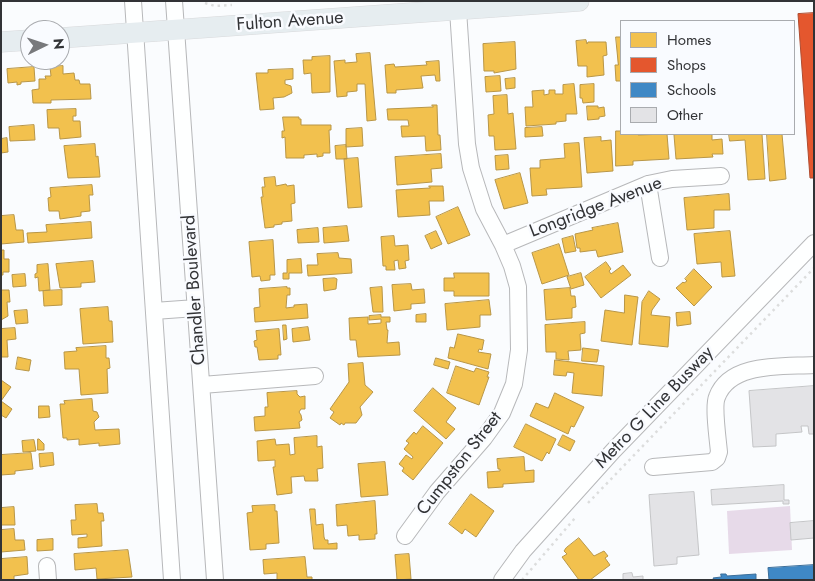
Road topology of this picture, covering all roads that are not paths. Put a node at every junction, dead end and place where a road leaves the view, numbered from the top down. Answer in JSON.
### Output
{"nodes":[{"id":1,"x":133,"y":1,"type":"edge"},
{"id":2,"x":174,"y":1,"type":"edge"},
{"id":3,"x":579,"y":1,"type":"edge"},
{"id":4,"x":458,"y":10,"type":"junction"},
{"id":5,"x":176,"y":30,"type":"junction"},
{"id":6,"x":136,"y":32,"type":"junction"},
{"id":7,"x":70,"y":37,"type":"edge"},
{"id":8,"x":20,"y":41,"type":"edge"},
{"id":9,"x":1,"y":42,"type":"edge"},
{"id":10,"x":721,"y":176,"type":"dead end"},
{"id":11,"x":648,"y":184,"type":"junction"},
{"id":12,"x":814,"y":243,"type":"edge"},
{"id":13,"x":503,"y":245,"type":"junction"},
{"id":14,"x":660,"y":258,"type":"dead end"},
{"id":15,"x":196,"y":308,"type":"junction"},
{"id":16,"x":154,"y":310,"type":"junction"},
{"id":17,"x":814,"y":365,"type":"edge"},
{"id":18,"x":316,"y":376,"type":"dead end"},
{"id":19,"x":202,"y":385,"type":"junction"},
{"id":20,"x":653,"y":466,"type":"dead end"},
{"id":21,"x":405,"y":536,"type":"dead end"},
{"id":22,"x":172,"y":580,"type":"edge"},
{"id":23,"x":215,"y":580,"type":"edge"},
{"id":24,"x":502,"y":580,"type":"edge"}],
"edges":[{"from":1,"to":6,"type":"street"},
{"from":2,"to":5,"type":"street","name":"Chandler Boulevard"},
{"from":3,"to":4,"type":"main road","name":"Fulton Avenue"},
{"from":4,"to":5,"type":"main road","name":"Fulton Avenue"},
{"from":4,"to":13,"type":"street","name":"Cumpston Street"},
{"from":5,"to":6,"type":"main road","name":"Fulton Avenue"},
{"from":5,"to":15,"type":"street","name":"Chandler Boulevard"},
{"from":6,"to":7,"type":"main road","name":"Fulton Avenue"},
{"from":6,"to":16,"type":"street"},
{"from":8,"to":9,"type":"main road"},
{"from":10,"to":11,"type":"street","name":"Longridge Avenue"},
{"from":11,"to":13,"type":"street","name":"Longridge Avenue"},
{"from":11,"to":14,"type":"street"},
{"from":12,"to":24,"type":"street","name":"Metro G Line Busway"},
{"from":13,"to":21,"type":"street","name":"Cumpston Street"},
{"from":15,"to":16,"type":"street"},
{"from":15,"to":19,"type":"street","name":"Chandler Boulevard"},
{"from":16,"to":22,"type":"street"},
{"from":17,"to":20,"type":"street"},
{"from":18,"to":19,"type":"street"},
{"from":19,"to":23,"type":"street","name":"Chandler Boulevard"}]}
